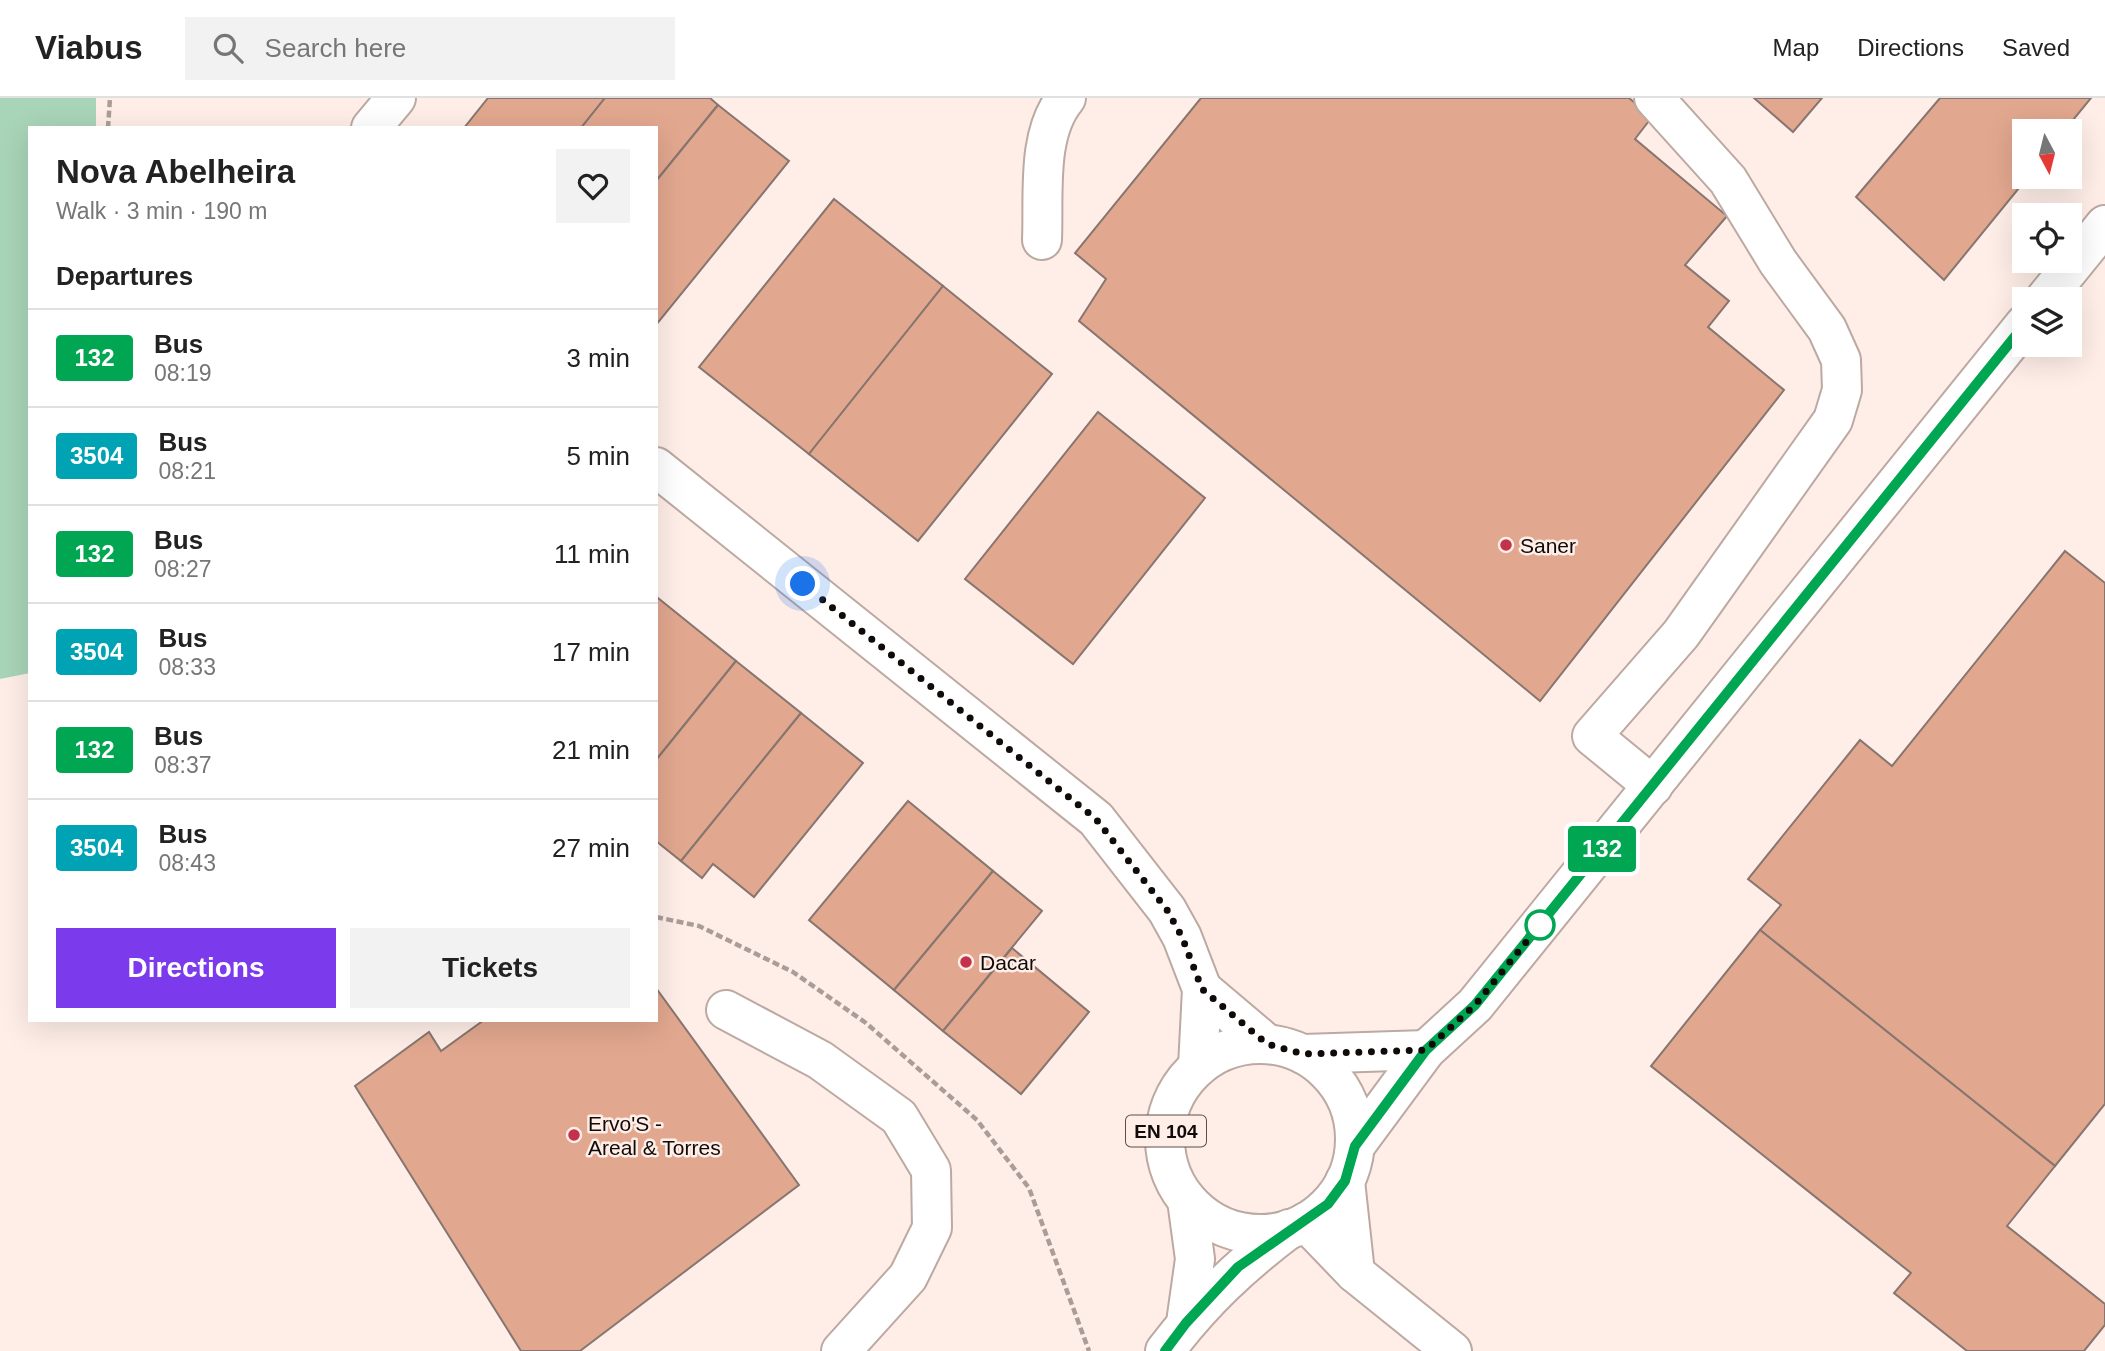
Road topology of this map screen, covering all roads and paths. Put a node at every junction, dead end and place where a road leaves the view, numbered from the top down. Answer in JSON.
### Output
{"nodes":[{"id":1,"x":110,"y":98,"type":"edge"},
{"id":2,"x":396,"y":98,"type":"edge"},
{"id":3,"x":1066,"y":98,"type":"edge"},
{"id":4,"x":1654,"y":98,"type":"edge"},
{"id":5,"x":108,"y":126,"type":"edge"},
{"id":6,"x":373,"y":126,"type":"edge"},
{"id":7,"x":2105,"y":225,"type":"edge"},
{"id":8,"x":1042,"y":240,"type":"dead end"},
{"id":9,"x":2055,"y":287,"type":"edge"},
{"id":10,"x":2012,"y":340,"type":"edge"},
{"id":11,"x":658,"y":469,"type":"edge"},
{"id":12,"x":1653,"y":786,"type":"junction"},
{"id":13,"x":1202,"y":989,"type":"junction"},
{"id":14,"x":726,"y":1010,"type":"dead end"},
{"id":15,"x":1285,"y":1049,"type":"junction"},
{"id":16,"x":1426,"y":1050,"type":"junction"},
{"id":17,"x":1198,"y":1067,"type":"junction"},
{"id":18,"x":1350,"y":1164,"type":"junction"},
{"id":19,"x":1187,"y":1200,"type":"junction"},
{"id":20,"x":1297,"y":1225,"type":"junction"},
{"id":21,"x":1355,"y":1273,"type":"junction"},
{"id":22,"x":1176,"y":1337,"type":"edge"},
{"id":23,"x":841,"y":1351,"type":"edge"},
{"id":24,"x":1452,"y":1351,"type":"edge"}],
"edges":[{"from":1,"to":5,"type":"path"},
{"from":2,"to":6,"type":"main road"},
{"from":3,"to":8,"type":"main road"},
{"from":4,"to":12,"type":"main road"},
{"from":7,"to":9,"type":"main road"},
{"from":10,"to":12,"type":"main road","number":"EN 104"},
{"from":11,"to":13,"type":"main road"},
{"from":12,"to":16,"type":"main road","number":"EN 104"},
{"from":13,"to":15,"type":"main road"},
{"from":13,"to":17,"type":"main road"},
{"from":14,"to":23,"type":"main road"},
{"from":15,"to":16,"type":"main road","number":"EN 104"},
{"from":15,"to":17,"type":"main road","number":"EN 104"},
{"from":15,"to":18,"type":"main road"},
{"from":16,"to":18,"type":"main road","number":"EN 104"},
{"from":17,"to":19,"type":"main road","number":"EN 104"},
{"from":18,"to":20,"type":"main road","number":"EN 104"},
{"from":18,"to":21,"type":"main road"},
{"from":19,"to":20,"type":"main road","number":"EN 104"},
{"from":19,"to":22,"type":"main road","number":"EN 104"},
{"from":20,"to":21,"type":"main road"},
{"from":20,"to":22,"type":"main road","number":"EN 104"},
{"from":21,"to":24,"type":"main road"}]}
